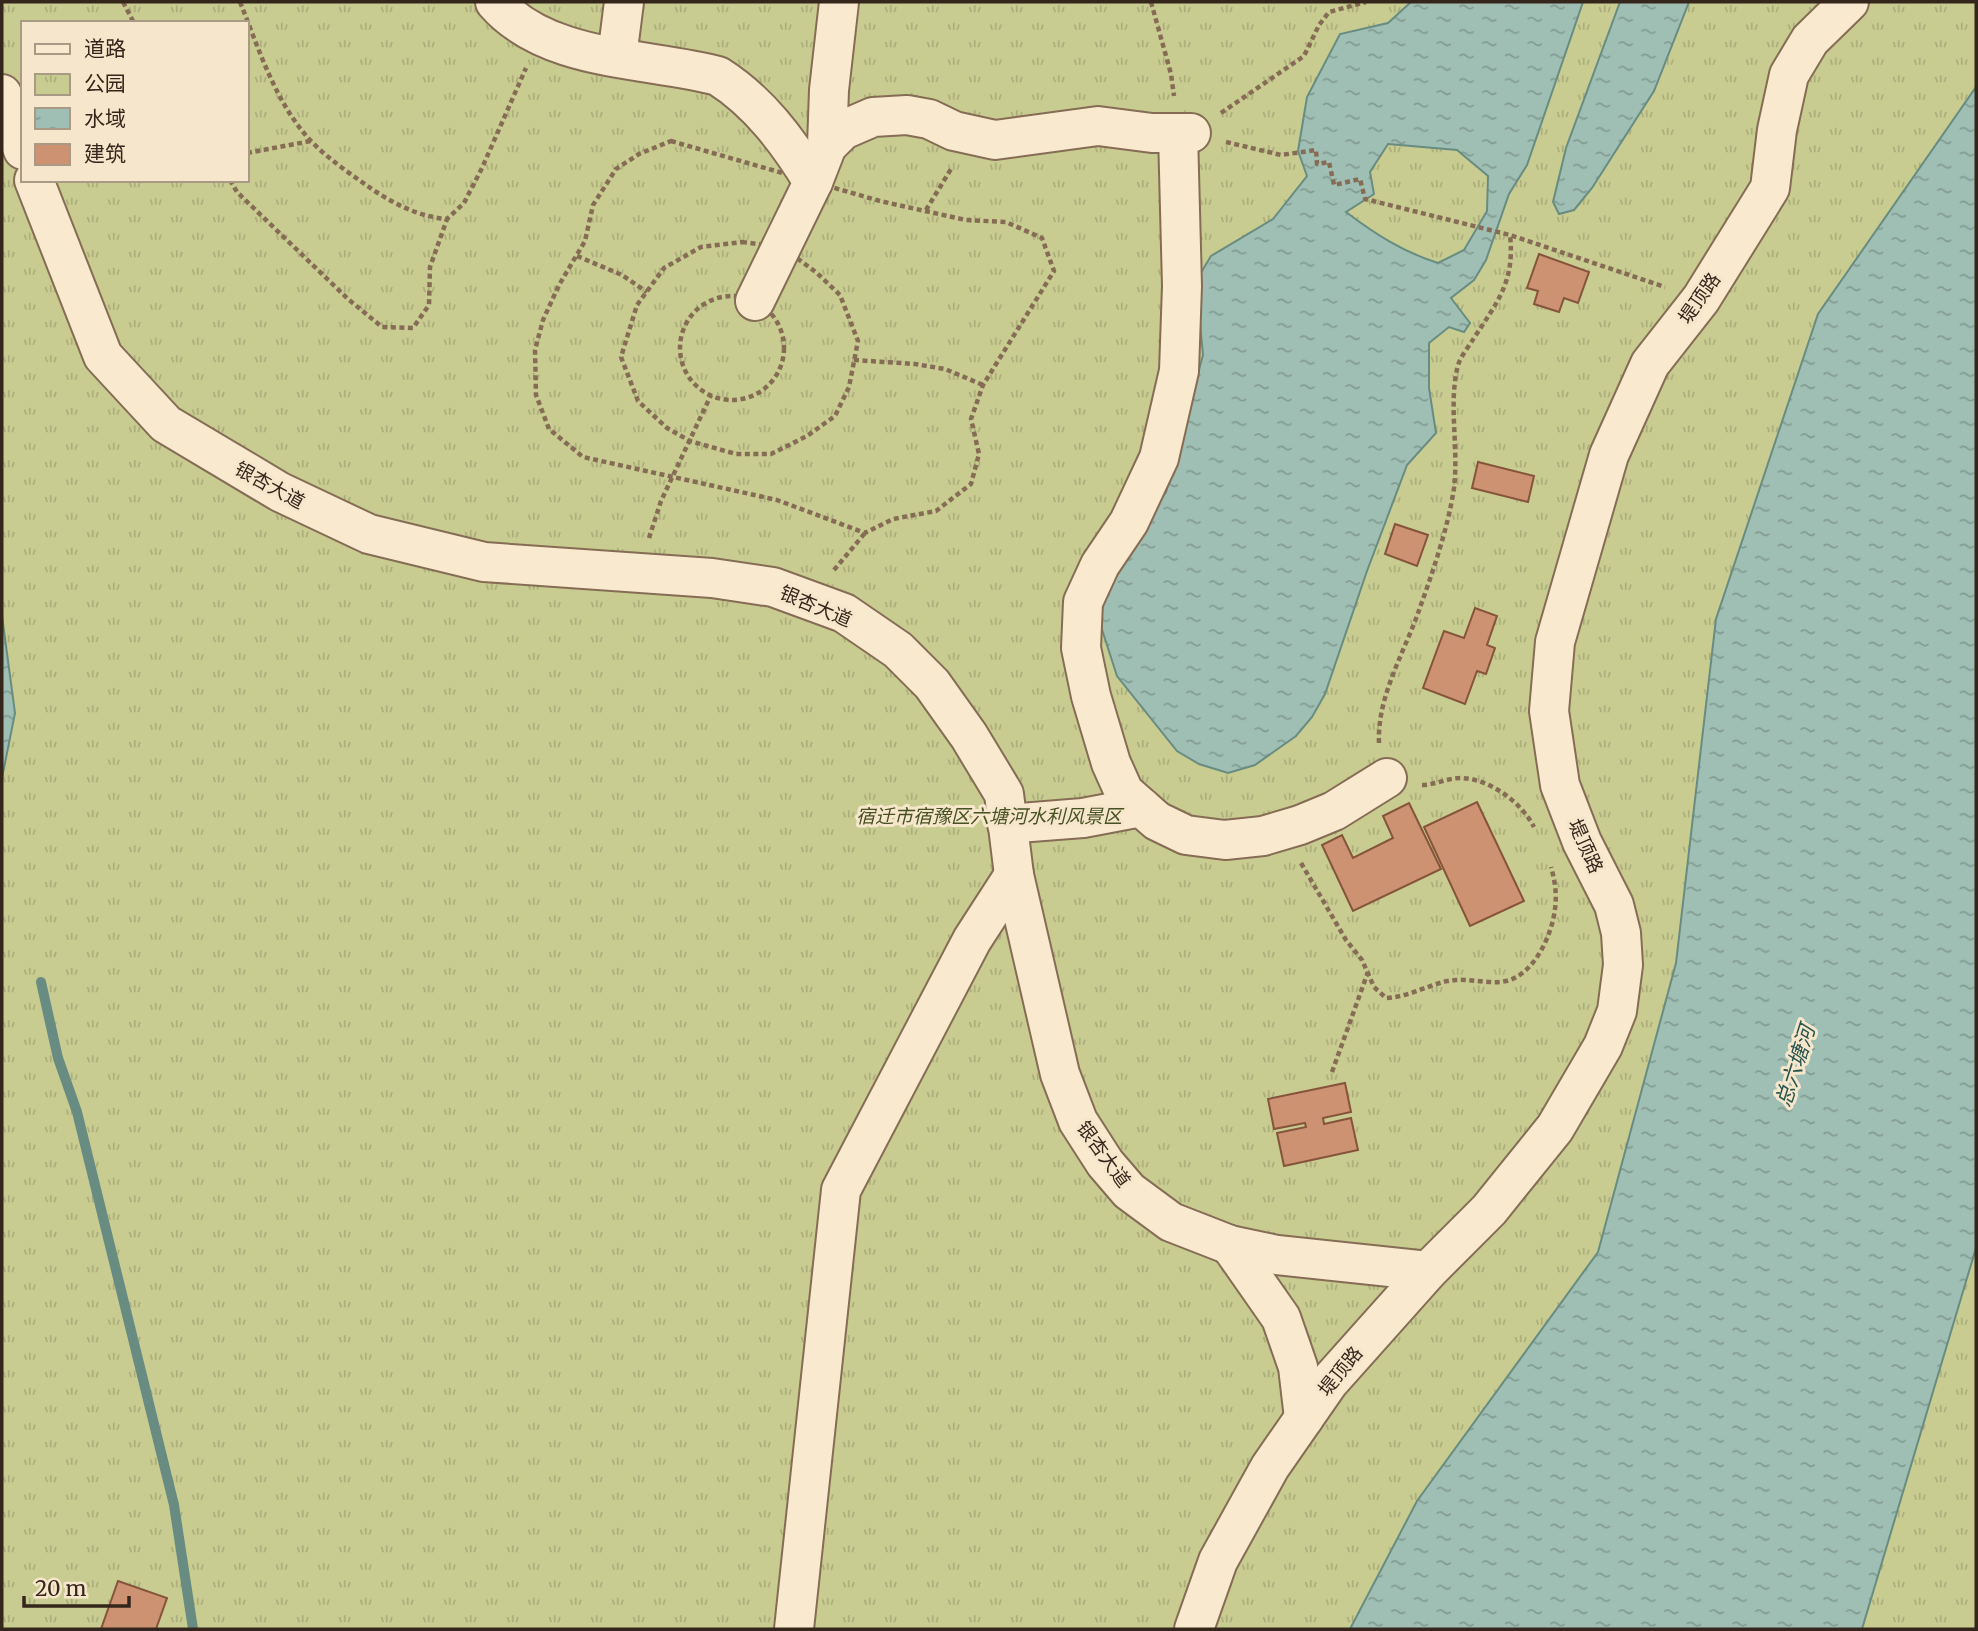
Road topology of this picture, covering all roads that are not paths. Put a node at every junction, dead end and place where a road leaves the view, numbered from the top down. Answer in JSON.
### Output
{"nodes":[{"id":1,"x":495,"y":2,"type":"edge"},
{"id":2,"x":624,"y":2,"type":"edge"},
{"id":3,"x":839,"y":2,"type":"edge"},
{"id":4,"x":1849,"y":2,"type":"edge"},
{"id":5,"x":617,"y":57,"type":"junction"},
{"id":6,"x":2,"y":94,"type":"edge"},
{"id":7,"x":21,"y":145,"type":"edge"},
{"id":8,"x":827,"y":146,"type":"junction"},
{"id":9,"x":35,"y":182,"type":"edge"},
{"id":10,"x":813,"y":182,"type":"junction"},
{"id":11,"x":755,"y":301,"type":"road end"},
{"id":12,"x":1387,"y":778,"type":"road end"},
{"id":13,"x":1141,"y":807,"type":"junction"},
{"id":14,"x":1007,"y":824,"type":"junction"},
{"id":15,"x":1014,"y":875,"type":"junction"},
{"id":16,"x":1230,"y":1244,"type":"junction"},
{"id":17,"x":1428,"y":1271,"type":"junction"},
{"id":18,"x":1304,"y":1418,"type":"junction"},
{"id":19,"x":794,"y":1629,"type":"edge"},
{"id":20,"x":1194,"y":1629,"type":"edge"}],
"edges":[{"from":1,"to":5,"type":"street"},
{"from":2,"to":5,"type":"street"},
{"from":3,"to":8,"type":"street"},
{"from":4,"to":17,"type":"street","name":"堤顶路"},
{"from":5,"to":10,"type":"street"},
{"from":6,"to":7,"type":"street"},
{"from":8,"to":10,"type":"street"},
{"from":8,"to":13,"type":"street"},
{"from":9,"to":14,"type":"street","name":"银杏大道"},
{"from":10,"to":11,"type":"street"},
{"from":12,"to":13,"type":"street"},
{"from":13,"to":14,"type":"street"},
{"from":14,"to":15,"type":"street","name":"银杏大道"},
{"from":15,"to":16,"type":"street","name":"银杏大道"},
{"from":15,"to":19,"type":"street"},
{"from":16,"to":17,"type":"street","name":"银杏大道"},
{"from":16,"to":18,"type":"street"},
{"from":17,"to":18,"type":"street","name":"堤顶路"},
{"from":18,"to":20,"type":"street","name":"堤顶路"}]}
